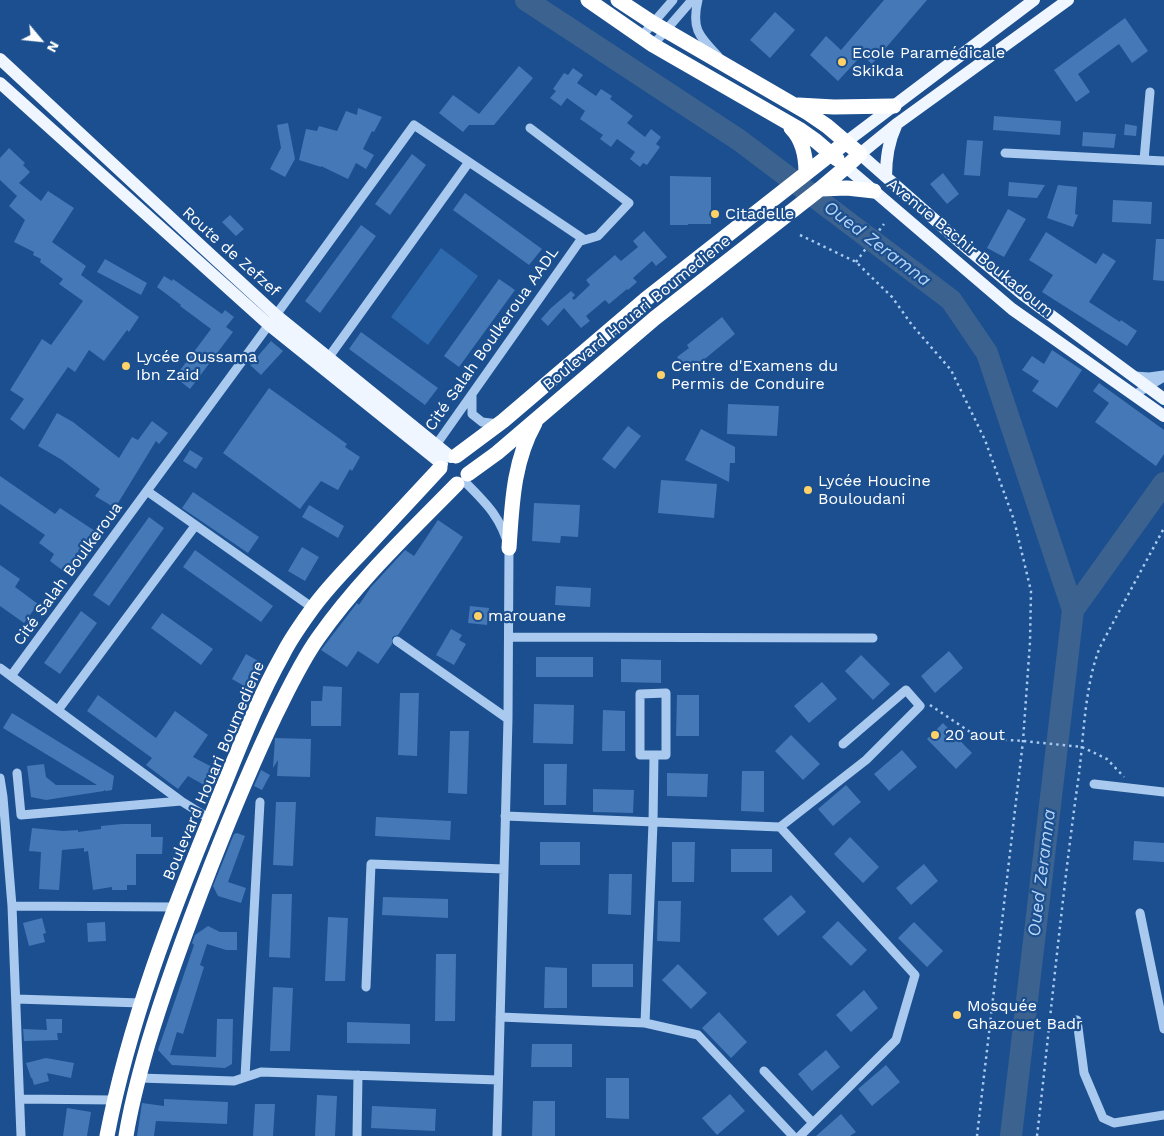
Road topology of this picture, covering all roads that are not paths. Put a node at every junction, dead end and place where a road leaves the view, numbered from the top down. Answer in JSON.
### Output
{"nodes":[{"id":1,"x":588,"y":0,"type":"edge"},
{"id":2,"x":618,"y":0,"type":"edge"},
{"id":3,"x":673,"y":0,"type":"edge"},
{"id":4,"x":692,"y":0,"type":"edge"},
{"id":5,"x":698,"y":0,"type":"edge"},
{"id":6,"x":1034,"y":0,"type":"edge"},
{"id":7,"x":1068,"y":0,"type":"edge"},
{"id":8,"x":659,"y":27,"type":"junction"},
{"id":9,"x":647,"y":41,"type":"junction"},
{"id":10,"x":0,"y":59,"type":"edge"},
{"id":11,"x":727,"y":65,"type":"junction"},
{"id":12,"x":0,"y":83,"type":"edge"},
{"id":13,"x":1150,"y":92,"type":"dead end"},
{"id":14,"x":794,"y":105,"type":"junction"},
{"id":15,"x":894,"y":106,"type":"junction"},
{"id":16,"x":783,"y":120,"type":"junction"},
{"id":17,"x":898,"y":122,"type":"junction"},
{"id":18,"x":530,"y":128,"type":"dead end"},
{"id":19,"x":846,"y":142,"type":"junction"},
{"id":20,"x":1005,"y":153,"type":"dead end"},
{"id":21,"x":830,"y":154,"type":"junction"},
{"id":22,"x":860,"y":154,"type":"junction"},
{"id":23,"x":1144,"y":160,"type":"junction"},
{"id":24,"x":1164,"y":161,"type":"edge"},
{"id":25,"x":468,"y":162,"type":"junction"},
{"id":26,"x":846,"y":168,"type":"junction"},
{"id":27,"x":806,"y":173,"type":"junction"},
{"id":28,"x":886,"y":177,"type":"junction"},
{"id":29,"x":820,"y":188,"type":"junction"},
{"id":30,"x":874,"y":191,"type":"junction"},
{"id":31,"x":580,"y":241,"type":"junction"},
{"id":32,"x":273,"y":320,"type":"junction"},
{"id":33,"x":325,"y":362,"type":"junction"},
{"id":34,"x":1132,"y":375,"type":"junction"},
{"id":35,"x":1164,"y":376,"type":"edge"},
{"id":36,"x":1148,"y":386,"type":"junction"},
{"id":37,"x":472,"y":394,"type":"junction"},
{"id":38,"x":1162,"y":395,"type":"edge"},
{"id":39,"x":1139,"y":399,"type":"junction"},
{"id":40,"x":540,"y":415,"type":"junction"},
{"id":41,"x":1164,"y":416,"type":"edge"},
{"id":42,"x":499,"y":424,"type":"junction"},
{"id":43,"x":436,"y":444,"type":"junction"},
{"id":44,"x":445,"y":461,"type":"junction"},
{"id":45,"x":463,"y":480,"type":"junction"},
{"id":46,"x":147,"y":492,"type":"junction"},
{"id":47,"x":195,"y":526,"type":"junction"},
{"id":48,"x":509,"y":548,"type":"junction"},
{"id":49,"x":313,"y":608,"type":"junction"},
{"id":50,"x":509,"y":637,"type":"junction"},
{"id":51,"x":873,"y":638,"type":"dead end"},
{"id":52,"x":397,"y":641,"type":"dead end"},
{"id":53,"x":0,"y":668,"type":"edge"},
{"id":54,"x":11,"y":676,"type":"junction"},
{"id":55,"x":58,"y":710,"type":"junction"},
{"id":56,"x":508,"y":719,"type":"junction"},
{"id":57,"x":843,"y":744,"type":"dead end"},
{"id":58,"x":654,"y":755,"type":"junction"},
{"id":59,"x":17,"y":773,"type":"dead end"},
{"id":60,"x":0,"y":778,"type":"edge"},
{"id":61,"x":1094,"y":784,"type":"dead end"},
{"id":62,"x":1164,"y":792,"type":"edge"},
{"id":63,"x":181,"y":801,"type":"junction"},
{"id":64,"x":260,"y":802,"type":"dead end"},
{"id":65,"x":505,"y":816,"type":"junction"},
{"id":66,"x":210,"y":818,"type":"junction"},
{"id":67,"x":654,"y":823,"type":"junction"},
{"id":68,"x":780,"y":827,"type":"junction"},
{"id":69,"x":504,"y":870,"type":"junction"},
{"id":70,"x":12,"y":906,"type":"junction"},
{"id":71,"x":176,"y":907,"type":"junction"},
{"id":72,"x":1140,"y":912,"type":"dead end"},
{"id":73,"x":366,"y":987,"type":"dead end"},
{"id":74,"x":16,"y":999,"type":"junction"},
{"id":75,"x":141,"y":1004,"type":"junction"},
{"id":76,"x":500,"y":1018,"type":"junction"},
{"id":77,"x":1077,"y":1020,"type":"dead end"},
{"id":78,"x":645,"y":1023,"type":"junction"},
{"id":79,"x":1164,"y":1029,"type":"edge"},
{"id":80,"x":764,"y":1071,"type":"dead end"},
{"id":81,"x":358,"y":1075,"type":"junction"},
{"id":82,"x":139,"y":1078,"type":"junction"},
{"id":83,"x":246,"y":1078,"type":"junction"},
{"id":84,"x":498,"y":1080,"type":"junction"},
{"id":85,"x":20,"y":1099,"type":"junction"},
{"id":86,"x":114,"y":1100,"type":"junction"},
{"id":87,"x":1164,"y":1115,"type":"edge"},
{"id":88,"x":813,"y":1123,"type":"junction"},
{"id":89,"x":21,"y":1136,"type":"edge"},
{"id":90,"x":106,"y":1136,"type":"edge"},
{"id":91,"x":126,"y":1136,"type":"edge"},
{"id":92,"x":357,"y":1136,"type":"edge"},
{"id":93,"x":497,"y":1136,"type":"edge"},
{"id":94,"x":793,"y":1136,"type":"edge"},
{"id":95,"x":800,"y":1136,"type":"edge"}],
"edges":[{"from":1,"to":9,"type":"highway","name":"Avenue Bachir Boukadoum"},
{"from":2,"to":8,"type":"highway","name":"Avenue Bachir Boukadoum"},
{"from":3,"to":8,"type":"street"},
{"from":4,"to":8,"type":"street"},
{"from":5,"to":11,"type":"street"},
{"from":6,"to":15,"type":"main road","name":"Boulevard Houari Boumediene"},
{"from":7,"to":17,"type":"main road","name":"Boulevard Houari Boumediene"},
{"from":8,"to":9,"type":"street"},
{"from":8,"to":9,"type":"street"},
{"from":8,"to":11,"type":"highway","name":"Avenue Bachir Boukadoum"},
{"from":9,"to":16,"type":"highway","name":"Avenue Bachir Boukadoum"},
{"from":10,"to":32,"type":"main road","name":"Route de Zefzef"},
{"from":11,"to":14,"type":"highway","name":"Avenue Bachir Boukadoum"},
{"from":12,"to":32,"type":"main road","name":"Route de Zefzef"},
{"from":13,"to":23,"type":"street"},
{"from":14,"to":15,"type":"highway"},
{"from":14,"to":19,"type":"highway","name":"Avenue Bachir Boukadoum"},
{"from":15,"to":19,"type":"main road","name":"Boulevard Houari Boumediene"},
{"from":16,"to":21,"type":"highway","name":"Avenue Bachir Boukadoum"},
{"from":16,"to":27,"type":"highway"},
{"from":17,"to":22,"type":"main road","name":"Boulevard Houari Boumediene"},
{"from":17,"to":28,"type":"main road"},
{"from":18,"to":31,"type":"street","name":"Cité Salah Boulkeroua AADL"},
{"from":19,"to":21,"type":"highway","name":"Boulevard Houari Boumediene"},
{"from":19,"to":22,"type":"highway","name":"Avenue Bachir Boukadoum"},
{"from":20,"to":23,"type":"street"},
{"from":21,"to":26,"type":"highway","name":"Avenue Bachir Boukadoum"},
{"from":21,"to":27,"type":"highway","name":"Boulevard Houari Boumediene"},
{"from":22,"to":26,"type":"highway","name":"Boulevard Houari Boumediene"},
{"from":22,"to":28,"type":"main road","name":"Avenue Bachir Boukadoum"},
{"from":23,"to":24,"type":"street"},
{"from":25,"to":31,"type":"street","name":"Cité Salah Boulkeroua AADL"},
{"from":25,"to":32,"type":"street","name":"Cité Salah Boulkeroua AADL"},
{"from":25,"to":33,"type":"street"},
{"from":26,"to":29,"type":"highway","name":"Boulevard Houari Boumediene"},
{"from":26,"to":30,"type":"main road","name":"Avenue Bachir Boukadoum"},
{"from":27,"to":42,"type":"highway","name":"Boulevard Houari Boumediene"},
{"from":28,"to":34,"type":"main road","name":"Avenue Bachir Boukadoum"},
{"from":29,"to":30,"type":"highway"},
{"from":29,"to":40,"type":"highway","name":"Boulevard Houari Boumediene"},
{"from":30,"to":39,"type":"main road","name":"Avenue Bachir Boukadoum"},
{"from":31,"to":37,"type":"street","name":"Cité Salah Boulkeroua AADL"},
{"from":32,"to":33,"type":"main road","name":"Route de Zefzef"},
{"from":32,"to":46,"type":"street","name":"Cité Salah Boulkeroua"},
{"from":33,"to":43,"type":"main road","name":"Route de Zefzef"},
{"from":33,"to":44,"type":"main road","name":"Route de Zefzef"},
{"from":34,"to":35,"type":"street"},
{"from":34,"to":36,"type":"main road","name":"Avenue Bachir Boukadoum"},
{"from":35,"to":36,"type":"street"},
{"from":36,"to":38,"type":"main road","name":"Avenue Bachir Boukadoum"},
{"from":36,"to":39,"type":"street"},
{"from":37,"to":42,"type":"street"},
{"from":37,"to":43,"type":"street","name":"Cité Salah Boulkeroua AADL"},
{"from":38,"to":39,"type":"street"},
{"from":39,"to":41,"type":"main road","name":"Avenue Bachir Boukadoum"},
{"from":40,"to":45,"type":"highway","name":"Boulevard Houari Boumediene"},
{"from":40,"to":48,"type":"highway"},
{"from":42,"to":44,"type":"highway","name":"Boulevard Houari Boumediene"},
{"from":43,"to":44,"type":"main road","name":"Route de Zefzef"},
{"from":44,"to":45,"type":"highway"},
{"from":44,"to":45,"type":"highway"},
{"from":44,"to":49,"type":"highway","name":"Boulevard Houari Boumediene"},
{"from":45,"to":48,"type":"street"},
{"from":45,"to":82,"type":"highway","name":"Boulevard Houari Boumediene"},
{"from":46,"to":47,"type":"street"},
{"from":46,"to":54,"type":"street","name":"Cité Salah Boulkeroua"},
{"from":47,"to":49,"type":"street"},
{"from":47,"to":55,"type":"street"},
{"from":48,"to":50,"type":"street"},
{"from":49,"to":66,"type":"highway","name":"Boulevard Houari Boumediene"},
{"from":50,"to":51,"type":"street"},
{"from":50,"to":56,"type":"street"},
{"from":52,"to":56,"type":"street"},
{"from":53,"to":54,"type":"street"},
{"from":54,"to":55,"type":"street"},
{"from":55,"to":63,"type":"street"},
{"from":56,"to":65,"type":"street"},
{"from":57,"to":68,"type":"street"},
{"from":58,"to":58,"type":"street"},
{"from":58,"to":67,"type":"street"},
{"from":59,"to":63,"type":"street"},
{"from":60,"to":70,"type":"street"},
{"from":61,"to":62,"type":"street"},
{"from":63,"to":66,"type":"street"},
{"from":64,"to":83,"type":"street"},
{"from":65,"to":67,"type":"street"},
{"from":65,"to":69,"type":"street"},
{"from":66,"to":71,"type":"highway","name":"Boulevard Houari Boumediene"},
{"from":67,"to":68,"type":"street"},
{"from":67,"to":78,"type":"street"},
{"from":68,"to":88,"type":"street"},
{"from":69,"to":73,"type":"street"},
{"from":69,"to":76,"type":"street"},
{"from":70,"to":71,"type":"street"},
{"from":70,"to":74,"type":"street"},
{"from":71,"to":75,"type":"highway","name":"Boulevard Houari Boumediene"},
{"from":72,"to":79,"type":"street"},
{"from":74,"to":75,"type":"street"},
{"from":74,"to":85,"type":"street"},
{"from":75,"to":86,"type":"highway","name":"Boulevard Houari Boumediene"},
{"from":76,"to":78,"type":"street"},
{"from":76,"to":84,"type":"street"},
{"from":77,"to":87,"type":"street"},
{"from":78,"to":94,"type":"street"},
{"from":80,"to":88,"type":"street"},
{"from":81,"to":83,"type":"street"},
{"from":81,"to":84,"type":"street"},
{"from":81,"to":92,"type":"street"},
{"from":82,"to":83,"type":"street"},
{"from":82,"to":91,"type":"highway","name":"Boulevard Houari Boumediene"},
{"from":84,"to":93,"type":"street"},
{"from":85,"to":86,"type":"street"},
{"from":85,"to":89,"type":"street"},
{"from":86,"to":90,"type":"highway","name":"Boulevard Houari Boumediene"},
{"from":88,"to":95,"type":"street"}]}
